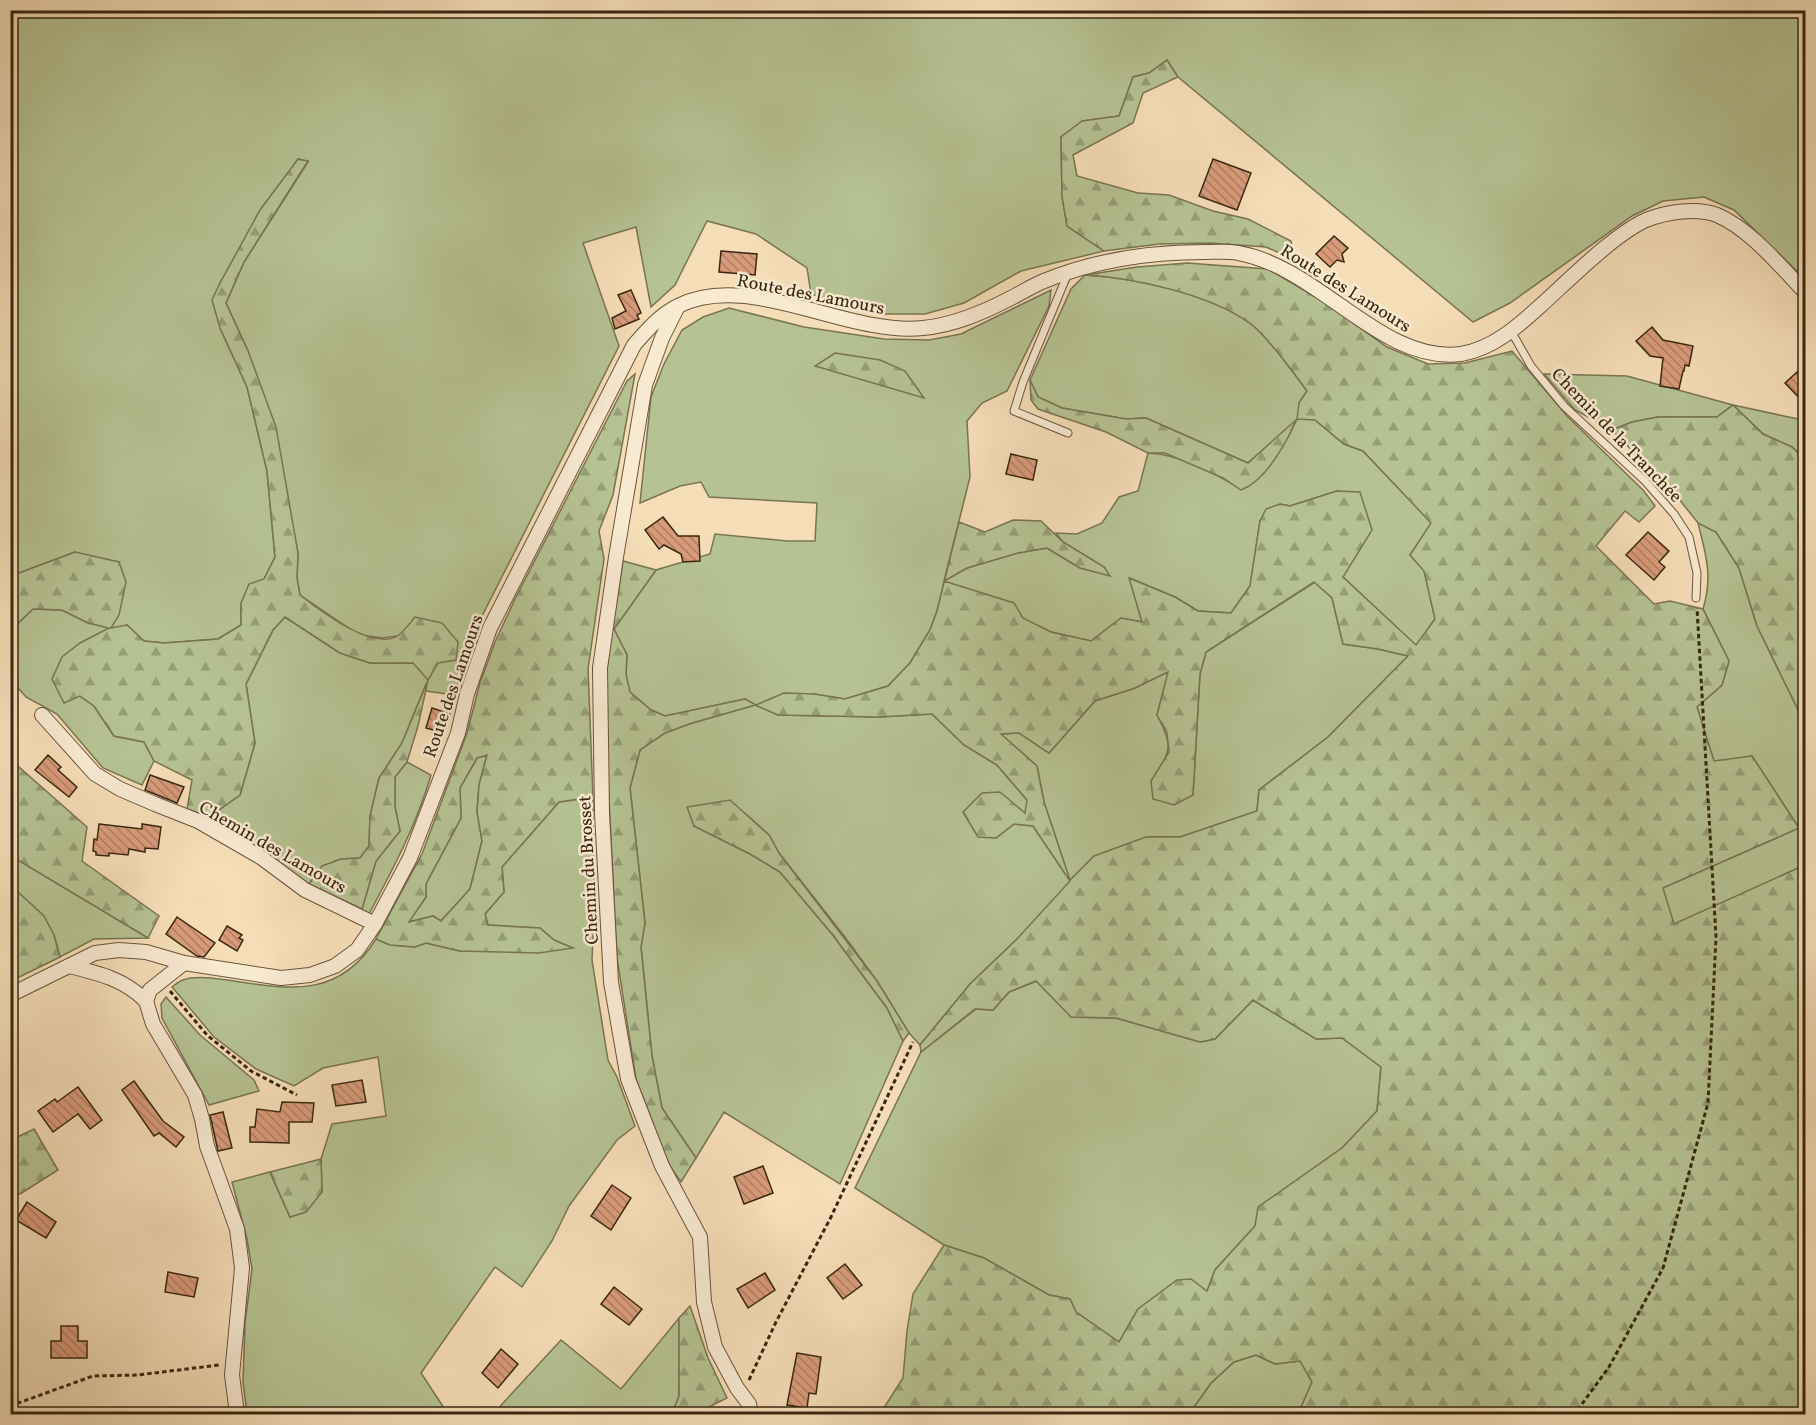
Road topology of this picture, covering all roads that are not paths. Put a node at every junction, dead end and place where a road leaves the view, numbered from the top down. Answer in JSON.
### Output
{"nodes":[{"id":1,"x":1068,"y":273,"type":"junction"},
{"id":2,"x":1806,"y":293,"type":"edge"},
{"id":3,"x":678,"y":306,"type":"junction"},
{"id":4,"x":1511,"y":331,"type":"junction"},
{"id":5,"x":1068,"y":433,"type":"dead end"},
{"id":6,"x":1696,"y":598,"type":"road end"},
{"id":7,"x":42,"y":715,"type":"dead end"},
{"id":8,"x":375,"y":924,"type":"junction"},
{"id":9,"x":184,"y":963,"type":"junction"},
{"id":10,"x":69,"y":966,"type":"junction"},
{"id":11,"x":10,"y":995,"type":"edge"},
{"id":12,"x":146,"y":1000,"type":"junction"},
{"id":13,"x":237,"y":1414,"type":"edge"},
{"id":14,"x":751,"y":1414,"type":"edge"}],
"edges":[{"from":1,"to":3,"type":"street","name":"Route des Lamours"},
{"from":1,"to":4,"type":"street","name":"Route des Lamours"},
{"from":1,"to":5,"type":"lane"},
{"from":2,"to":4,"type":"street","name":"Route des Lamours"},
{"from":3,"to":8,"type":"street","name":"Route des Lamours"},
{"from":3,"to":14,"type":"street","name":"Chemin du Brosset"},
{"from":4,"to":6,"type":"lane","name":"Chemin de la Tranchée"},
{"from":7,"to":8,"type":"street","name":"Chemin des Lamours"},
{"from":8,"to":9,"type":"street","name":"Route des Lamours"},
{"from":9,"to":10,"type":"street","name":"Route des Lamours"},
{"from":9,"to":12,"type":"street"},
{"from":10,"to":11,"type":"street","name":"Route des Lamours"},
{"from":10,"to":12,"type":"street"},
{"from":12,"to":13,"type":"street"}]}
